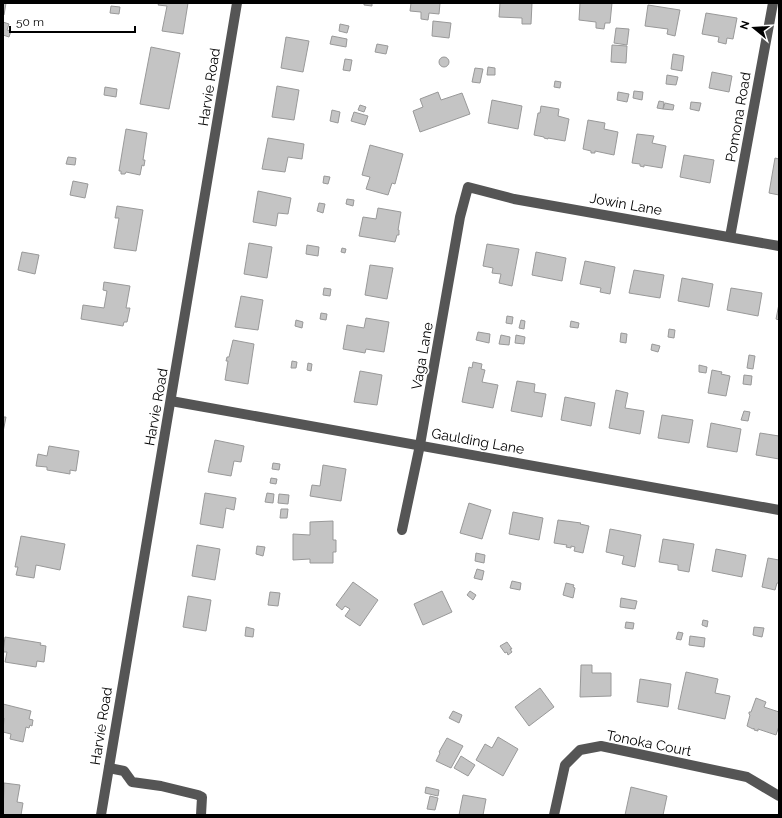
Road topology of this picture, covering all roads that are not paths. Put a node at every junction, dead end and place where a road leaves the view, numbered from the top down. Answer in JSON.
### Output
{"nodes":[{"id":1,"x":237,"y":3,"type":"edge"},
{"id":2,"x":773,"y":3,"type":"edge"},
{"id":3,"x":468,"y":187,"type":"joint"},
{"id":4,"x":730,"y":237,"type":"junction"},
{"id":5,"x":779,"y":246,"type":"edge"},
{"id":6,"x":171,"y":401,"type":"junction"},
{"id":7,"x":420,"y":445,"type":"junction"},
{"id":8,"x":779,"y":510,"type":"edge"},
{"id":9,"x":402,"y":530,"type":"dead end"},
{"id":10,"x":109,"y":768,"type":"junction"},
{"id":11,"x":779,"y":796,"type":"edge"},
{"id":12,"x":101,"y":815,"type":"edge"},
{"id":13,"x":201,"y":815,"type":"edge"},
{"id":14,"x":554,"y":815,"type":"edge"}],
"edges":[{"from":1,"to":6,"type":"street","name":"Harvie Road"},
{"from":2,"to":4,"type":"street","name":"Pomona Road"},
{"from":3,"to":4,"type":"street","name":"Jowin Lane"},
{"from":3,"to":7,"type":"street","name":"Vaga Lane"},
{"from":4,"to":5,"type":"street","name":"Jowin Lane"},
{"from":6,"to":7,"type":"street","name":"Gaulding Lane"},
{"from":6,"to":10,"type":"street","name":"Harvie Road"},
{"from":7,"to":8,"type":"street","name":"Gaulding Lane"},
{"from":7,"to":9,"type":"street","name":"Vaga Lane"},
{"from":10,"to":12,"type":"street","name":"Harvie Road"},
{"from":10,"to":13,"type":"street"},
{"from":11,"to":14,"type":"street","name":"Tonoka Court"}]}
